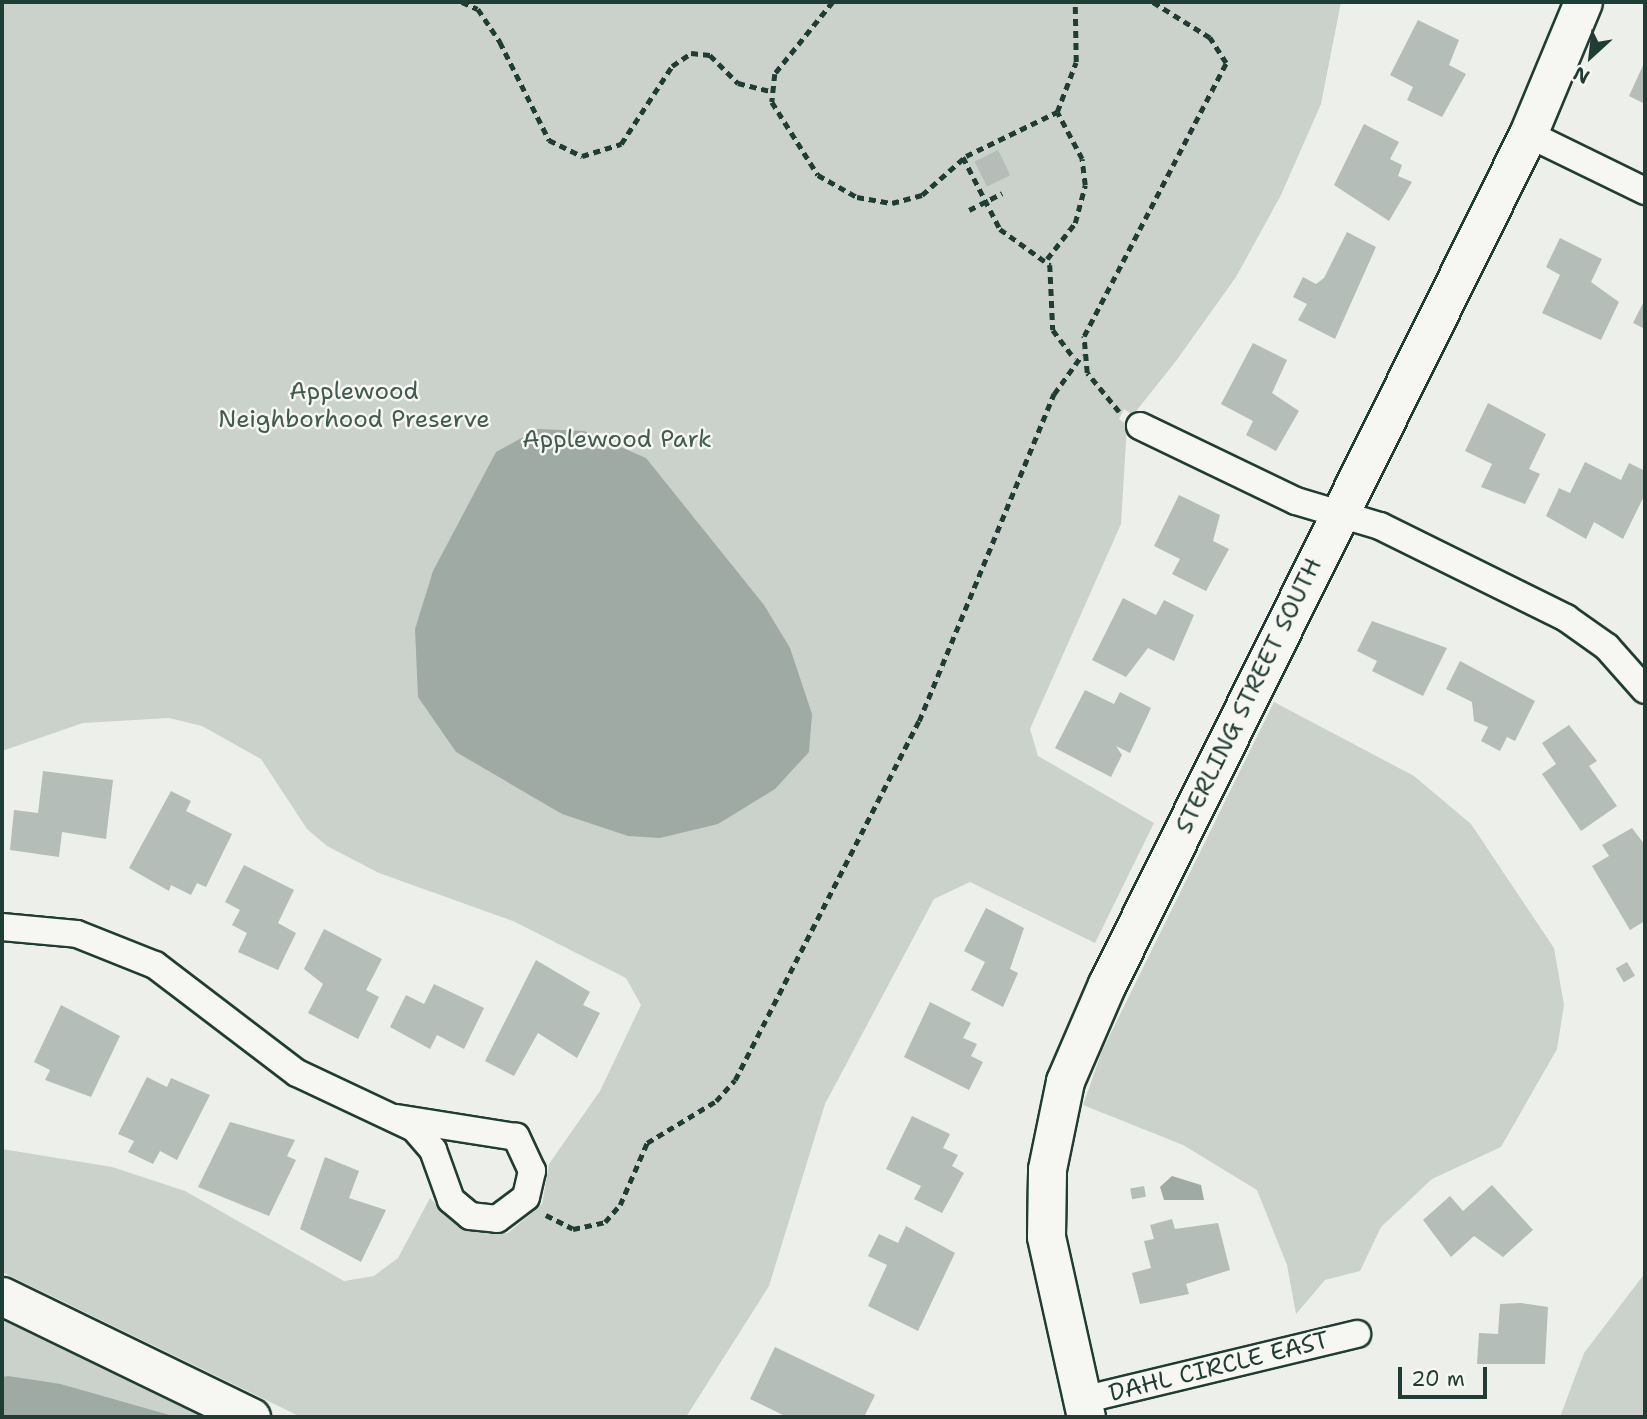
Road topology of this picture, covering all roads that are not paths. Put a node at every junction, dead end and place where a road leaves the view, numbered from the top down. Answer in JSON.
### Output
{"nodes":[{"id":1,"x":1583,"y":2,"type":"edge"},
{"id":2,"x":1528,"y":134,"type":"junction"},
{"id":3,"x":1645,"y":191,"type":"edge"},
{"id":4,"x":1140,"y":426,"type":"road end"},
{"id":5,"x":1339,"y":514,"type":"junction"},
{"id":6,"x":1645,"y":690,"type":"edge"},
{"id":7,"x":2,"y":927,"type":"edge"},
{"id":8,"x":396,"y":1118,"type":"junction"},
{"id":9,"x":2,"y":1296,"type":"edge"},
{"id":10,"x":1357,"y":1334,"type":"dead end"},
{"id":11,"x":1084,"y":1409,"type":"edge"},
{"id":12,"x":251,"y":1417,"type":"edge"}],
"edges":[{"from":1,"to":2,"type":"street","name":"STERLING STREET SOUTH"},
{"from":2,"to":3,"type":"street"},
{"from":2,"to":5,"type":"street","name":"STERLING STREET SOUTH"},
{"from":4,"to":5,"type":"street"},
{"from":5,"to":6,"type":"street"},
{"from":5,"to":11,"type":"street","name":"STERLING STREET SOUTH"},
{"from":7,"to":8,"type":"street"},
{"from":8,"to":8,"type":"street"},
{"from":9,"to":12,"type":"street"},
{"from":10,"to":11,"type":"street","name":"DAHL CIRCLE EAST"}]}
